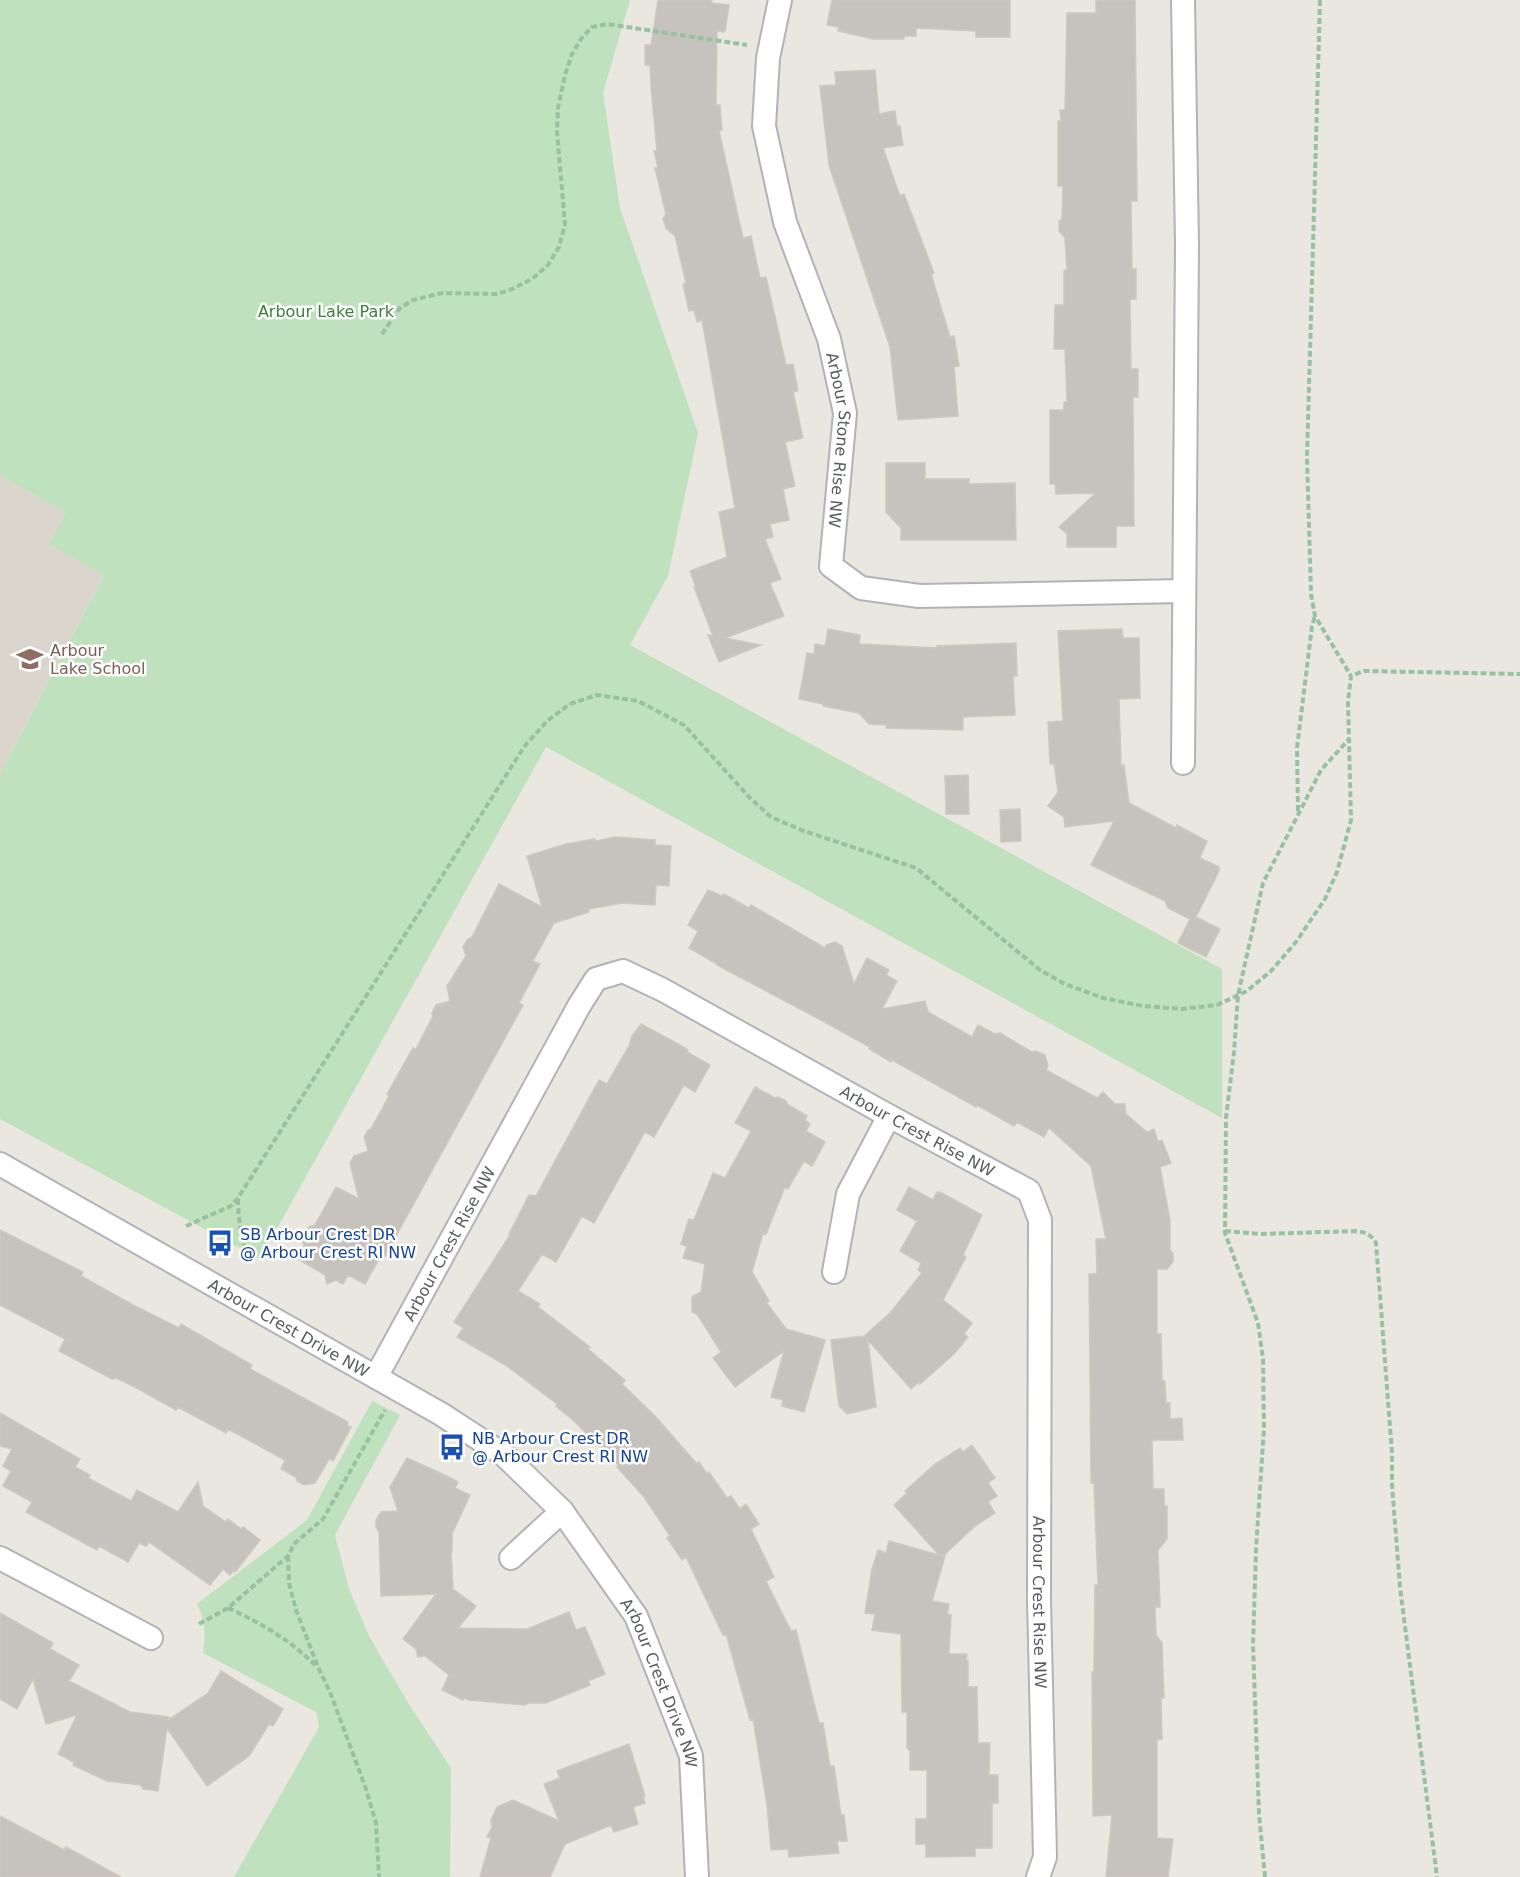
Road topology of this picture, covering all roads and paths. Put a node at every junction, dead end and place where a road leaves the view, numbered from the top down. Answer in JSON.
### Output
{"nodes":[{"id":1,"x":780,"y":0,"type":"edge"},
{"id":2,"x":1183,"y":0,"type":"edge"},
{"id":3,"x":1320,"y":0,"type":"edge"},
{"id":4,"x":752,"y":46,"type":"dead end"},
{"id":5,"x":382,"y":334,"type":"dead end"},
{"id":6,"x":1185,"y":591,"type":"junction"},
{"id":7,"x":1315,"y":616,"type":"junction"},
{"id":8,"x":1520,"y":674,"type":"edge"},
{"id":9,"x":1351,"y":676,"type":"junction"},
{"id":10,"x":1350,"y":738,"type":"junction"},
{"id":11,"x":1183,"y":763,"type":"dead end"},
{"id":12,"x":1298,"y":815,"type":"junction"},
{"id":13,"x":1238,"y":995,"type":"junction"},
{"id":14,"x":889,"y":1116,"type":"junction"},
{"id":15,"x":0,"y":1164,"type":"edge"},
{"id":16,"x":238,"y":1198,"type":"junction"},
{"id":17,"x":186,"y":1226,"type":"dead end"},
{"id":18,"x":1225,"y":1231,"type":"junction"},
{"id":19,"x":250,"y":1263,"type":"dead end"},
{"id":20,"x":834,"y":1272,"type":"dead end"},
{"id":21,"x":376,"y":1377,"type":"junction"},
{"id":22,"x":389,"y":1404,"type":"dead end"},
{"id":23,"x":562,"y":1511,"type":"junction"},
{"id":24,"x":288,"y":1556,"type":"junction"},
{"id":25,"x":0,"y":1558,"type":"edge"},
{"id":26,"x":511,"y":1558,"type":"dead end"},
{"id":27,"x":228,"y":1608,"type":"junction"},
{"id":28,"x":199,"y":1624,"type":"dead end"},
{"id":29,"x":151,"y":1638,"type":"dead end"},
{"id":30,"x":318,"y":1667,"type":"junction"},
{"id":31,"x":379,"y":1877,"type":"edge"},
{"id":32,"x":697,"y":1877,"type":"edge"},
{"id":33,"x":1038,"y":1877,"type":"edge"},
{"id":34,"x":1265,"y":1877,"type":"edge"},
{"id":35,"x":1437,"y":1877,"type":"edge"}],
"edges":[{"from":1,"to":6,"type":"street","name":"Arbour Stone Rise NW"},
{"from":2,"to":6,"type":"street"},
{"from":3,"to":7,"type":"path"},
{"from":4,"to":5,"type":"path"},
{"from":6,"to":11,"type":"street"},
{"from":7,"to":9,"type":"path"},
{"from":7,"to":12,"type":"path"},
{"from":8,"to":9,"type":"path"},
{"from":9,"to":10,"type":"path"},
{"from":10,"to":12,"type":"path"},
{"from":10,"to":13,"type":"path"},
{"from":12,"to":13,"type":"path"},
{"from":13,"to":16,"type":"path"},
{"from":13,"to":18,"type":"path"},
{"from":14,"to":20,"type":"street"},
{"from":14,"to":21,"type":"street","name":"Arbour Crest Rise NW"},
{"from":14,"to":33,"type":"street","name":"Arbour Crest Rise NW"},
{"from":15,"to":21,"type":"street","name":"Arbour Crest Drive NW"},
{"from":16,"to":17,"type":"path"},
{"from":16,"to":19,"type":"path"},
{"from":18,"to":34,"type":"path"},
{"from":18,"to":35,"type":"path"},
{"from":21,"to":23,"type":"street","name":"Arbour Crest Drive NW"},
{"from":22,"to":24,"type":"path"},
{"from":23,"to":26,"type":"street"},
{"from":23,"to":32,"type":"street","name":"Arbour Crest Drive NW"},
{"from":24,"to":27,"type":"path"},
{"from":24,"to":30,"type":"path"},
{"from":25,"to":29,"type":"street"},
{"from":27,"to":28,"type":"path"},
{"from":27,"to":30,"type":"path"},
{"from":30,"to":31,"type":"path"}]}
